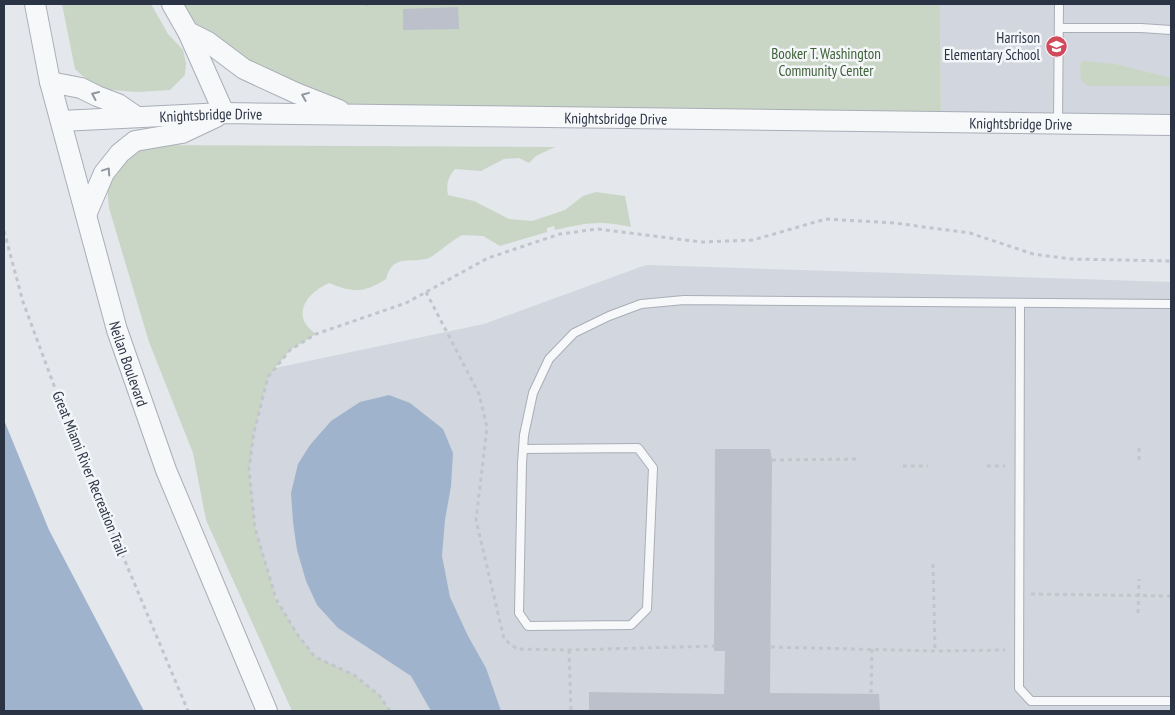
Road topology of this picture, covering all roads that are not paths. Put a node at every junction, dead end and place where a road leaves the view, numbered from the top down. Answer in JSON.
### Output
{"nodes":[{"id":1,"x":35,"y":4,"type":"edge"},
{"id":2,"x":172,"y":4,"type":"edge"},
{"id":3,"x":1059,"y":4,"type":"edge"},
{"id":4,"x":1059,"y":28,"type":"junction"},
{"id":5,"x":1171,"y":30,"type":"edge"},
{"id":6,"x":188,"y":32,"type":"junction"},
{"id":7,"x":50,"y":82,"type":"junction"},
{"id":8,"x":224,"y":113,"type":"junction"},
{"id":9,"x":350,"y":115,"type":"junction"},
{"id":10,"x":136,"y":117,"type":"junction"},
{"id":11,"x":61,"y":121,"type":"junction"},
{"id":12,"x":1058,"y":124,"type":"junction"},
{"id":13,"x":1171,"y":125,"type":"edge"},
{"id":14,"x":86,"y":214,"type":"junction"},
{"id":15,"x":1020,"y":303,"type":"junction"},
{"id":16,"x":1171,"y":304,"type":"edge"},
{"id":17,"x":523,"y":448,"type":"junction"},
{"id":18,"x":1171,"y":701,"type":"edge"},
{"id":19,"x":267,"y":711,"type":"edge"}],
"edges":[{"from":1,"to":7,"type":"street","name":"Neilan Boulevard"},
{"from":2,"to":6,"type":"street"},
{"from":3,"to":4,"type":"lane"},
{"from":4,"to":5,"type":"lane"},
{"from":4,"to":12,"type":"lane"},
{"from":6,"to":8,"type":"street"},
{"from":9,"to":6,"type":"street","one_way":true},
{"from":10,"to":7,"type":"street","one_way":true},
{"from":7,"to":11,"type":"street","name":"Neilan Boulevard"},
{"from":8,"to":9,"type":"street","name":"Knightsbridge Drive"},
{"from":8,"to":10,"type":"street","name":"Knightsbridge Drive"},
{"from":14,"to":8,"type":"street","one_way":true},
{"from":9,"to":12,"type":"street","name":"Knightsbridge Drive"},
{"from":10,"to":11,"type":"street","name":"Knightsbridge Drive"},
{"from":11,"to":14,"type":"street","name":"Neilan Boulevard"},
{"from":12,"to":13,"type":"street","name":"Knightsbridge Drive"},
{"from":14,"to":19,"type":"street","name":"Neilan Boulevard"},
{"from":15,"to":16,"type":"lane"},
{"from":15,"to":17,"type":"lane"},
{"from":15,"to":18,"type":"lane"},
{"from":17,"to":17,"type":"lane"}]}
